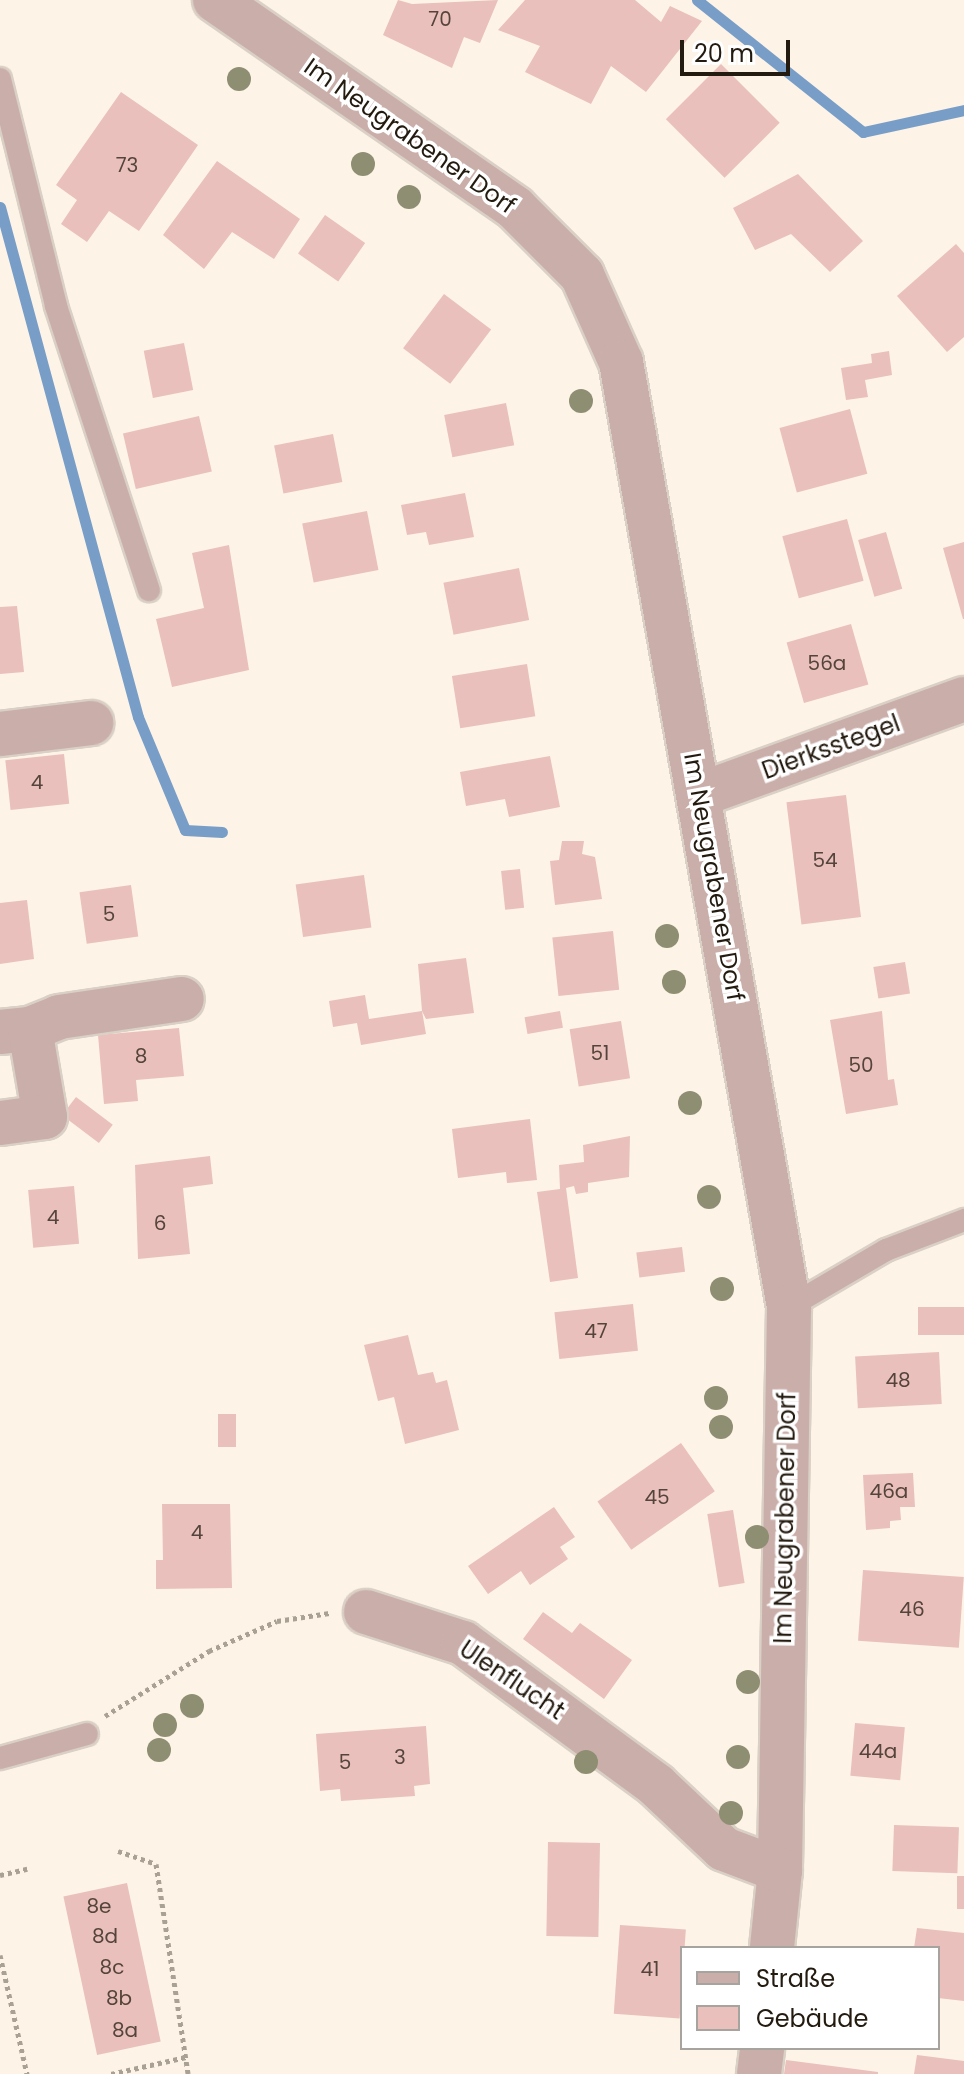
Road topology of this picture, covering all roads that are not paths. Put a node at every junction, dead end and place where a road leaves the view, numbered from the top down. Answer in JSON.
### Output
{"nodes":[{"id":1,"x":215,"y":0,"type":"edge"},
{"id":2,"x":0,"y":79,"type":"edge"},
{"id":3,"x":149,"y":590,"type":"dead end"},
{"id":4,"x":964,"y":699,"type":"edge"},
{"id":5,"x":91,"y":723,"type":"dead end"},
{"id":6,"x":0,"y":734,"type":"edge"},
{"id":7,"x":699,"y":795,"type":"junction"},
{"id":8,"x":182,"y":999,"type":"dead end"},
{"id":9,"x":15,"y":1031,"type":"edge"},
{"id":10,"x":0,"y":1123,"type":"edge"},
{"id":11,"x":964,"y":1220,"type":"edge"},
{"id":12,"x":789,"y":1307,"type":"junction"},
{"id":13,"x":366,"y":1612,"type":"road end"},
{"id":14,"x":87,"y":1734,"type":"road end"},
{"id":15,"x":0,"y":1758,"type":"edge"},
{"id":16,"x":780,"y":1870,"type":"junction"},
{"id":17,"x":772,"y":1946,"type":"edge"},
{"id":18,"x":762,"y":2050,"type":"edge"},
{"id":19,"x":759,"y":2074,"type":"edge"}],
"edges":[{"from":1,"to":7,"type":"street","name":"Im Neugrabener Dorf"},
{"from":2,"to":3,"type":"lane"},
{"from":4,"to":7,"type":"street","name":"Dierksstegel"},
{"from":5,"to":6,"type":"street"},
{"from":7,"to":12,"type":"street","name":"Im Neugrabener Dorf"},
{"from":8,"to":9,"type":"street"},
{"from":9,"to":10,"type":"street"},
{"from":11,"to":12,"type":"lane"},
{"from":12,"to":16,"type":"street","name":"Im Neugrabener Dorf"},
{"from":13,"to":16,"type":"street","name":"Ulenflucht"},
{"from":14,"to":15,"type":"lane"},
{"from":16,"to":17,"type":"street","name":"Im Neugrabener Dorf"},
{"from":18,"to":19,"type":"street"}]}
